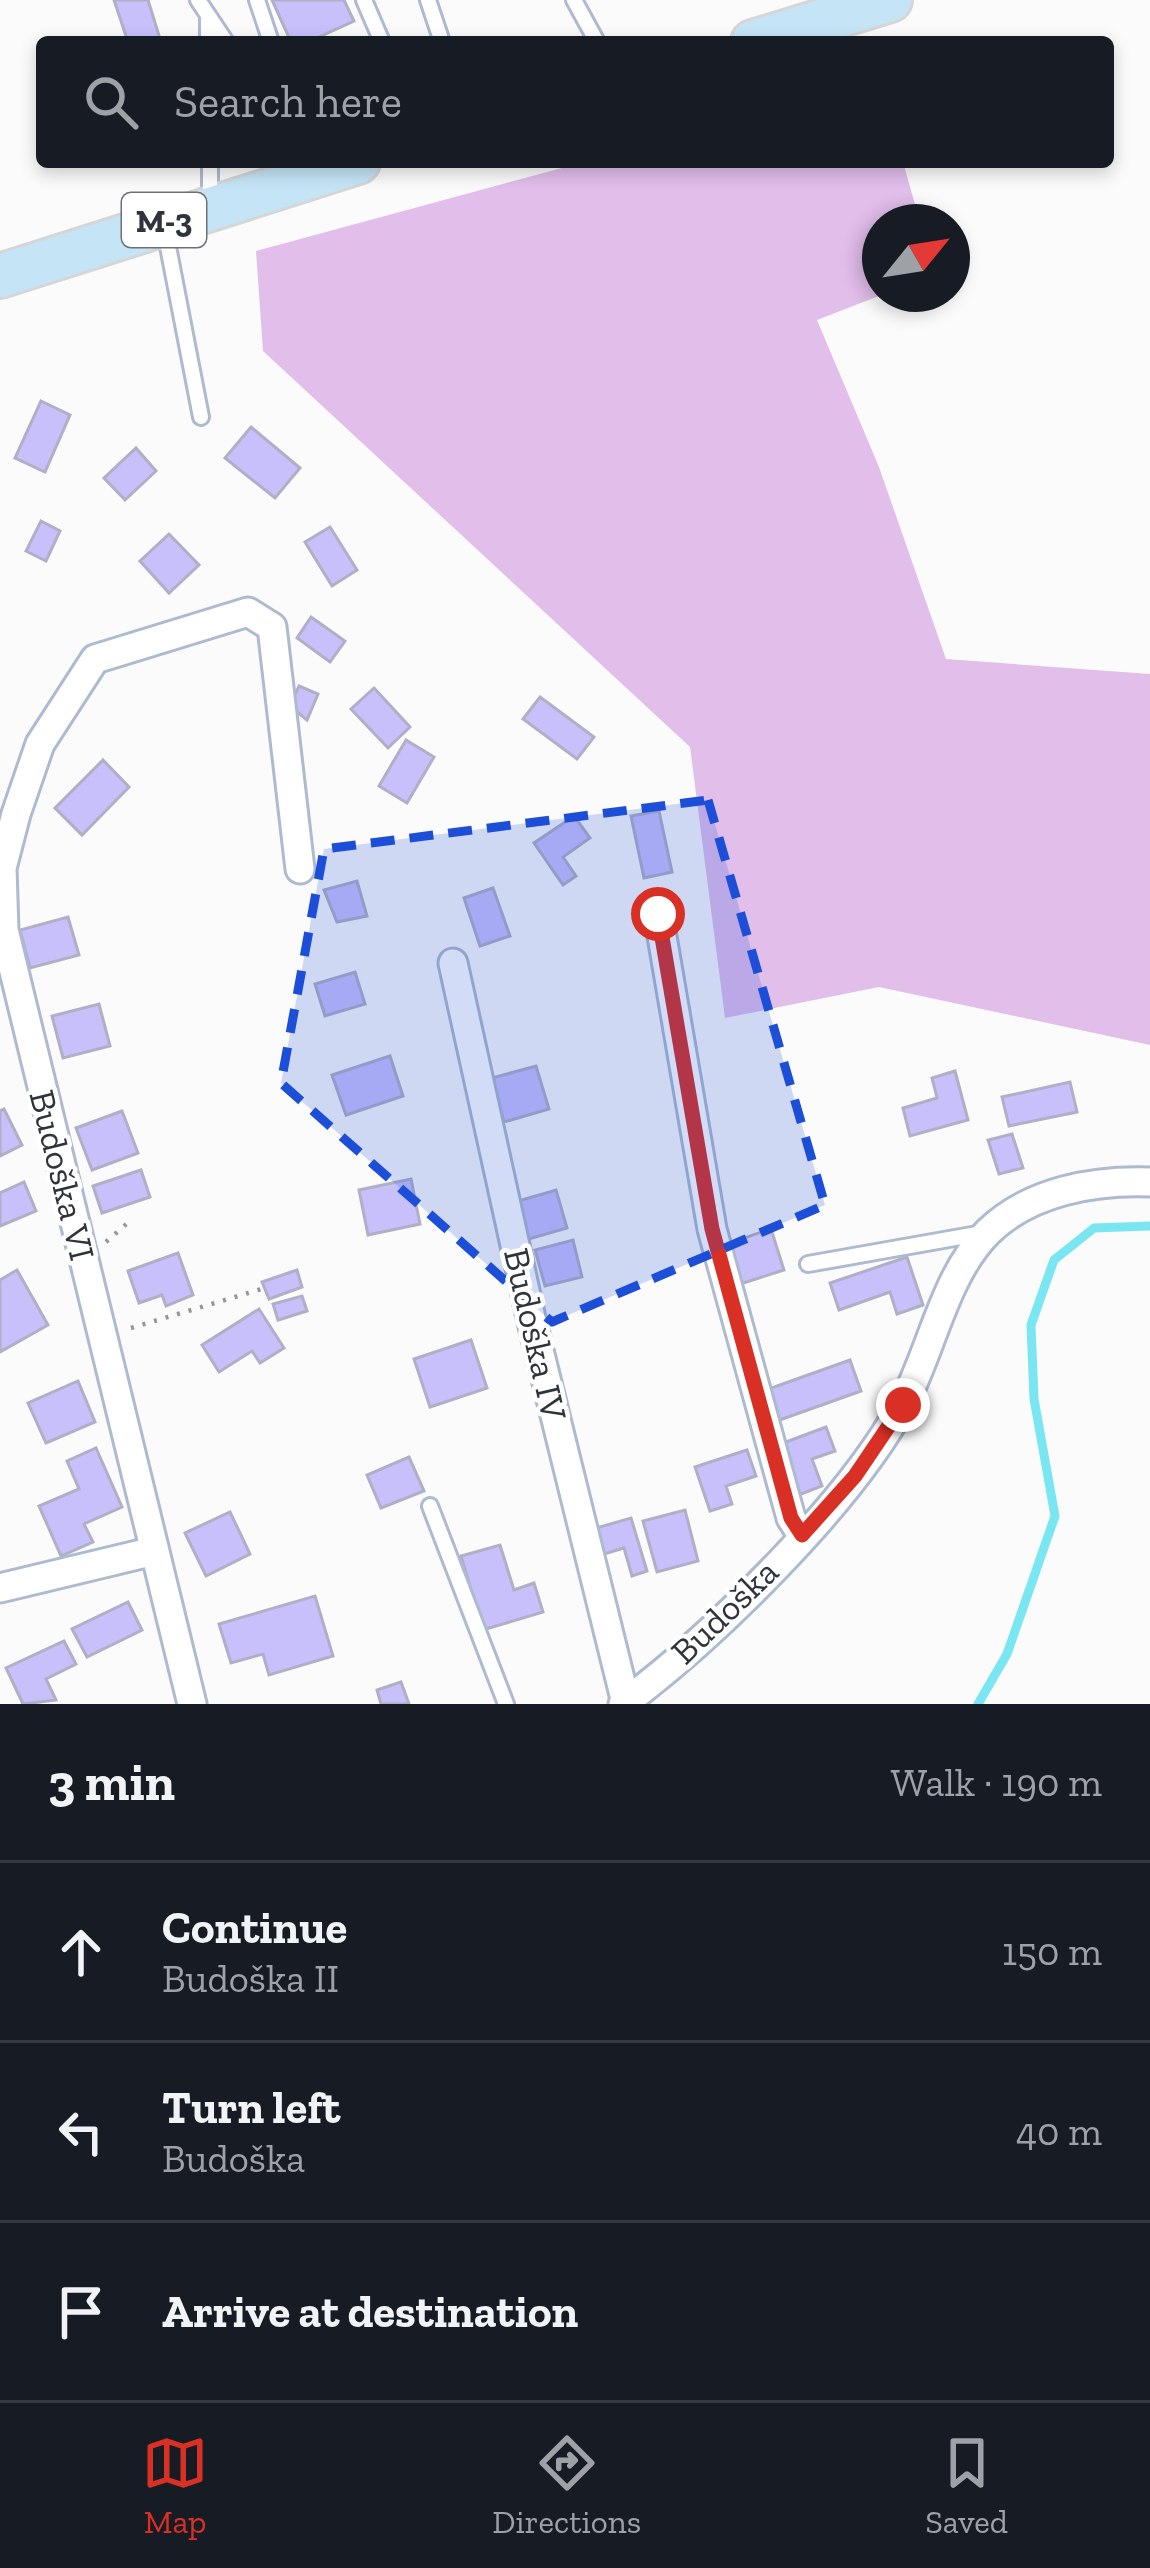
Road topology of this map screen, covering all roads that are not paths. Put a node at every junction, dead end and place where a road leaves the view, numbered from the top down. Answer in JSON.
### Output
{"nodes":[{"id":1,"x":198,"y":0,"type":"edge"},
{"id":2,"x":257,"y":0,"type":"edge"},
{"id":3,"x":364,"y":0,"type":"edge"},
{"id":4,"x":428,"y":0,"type":"edge"},
{"id":5,"x":788,"y":0,"type":"edge"},
{"id":6,"x":890,"y":0,"type":"edge"},
{"id":7,"x":581,"y":2,"type":"edge"},
{"id":8,"x":208,"y":17,"type":"junction"},
{"id":9,"x":208,"y":36,"type":"edge"},
{"id":10,"x":222,"y":36,"type":"edge"},
{"id":11,"x":269,"y":36,"type":"edge"},
{"id":12,"x":379,"y":36,"type":"edge"},
{"id":13,"x":440,"y":36,"type":"edge"},
{"id":14,"x":595,"y":36,"type":"edge"},
{"id":15,"x":741,"y":36,"type":"edge"},
{"id":16,"x":773,"y":36,"type":"edge"},
{"id":17,"x":210,"y":168,"type":"edge"},
{"id":18,"x":312,"y":169,"type":"edge"},
{"id":19,"x":210,"y":206,"type":"junction"},
{"id":20,"x":163,"y":220,"type":"junction"},
{"id":21,"x":0,"y":276,"type":"edge"},
{"id":22,"x":202,"y":417,"type":"dead end"},
{"id":23,"x":300,"y":868,"type":"dead end"},
{"id":24,"x":0,"y":907,"type":"edge"},
{"id":25,"x":658,"y":914,"type":"dead end"},
{"id":26,"x":453,"y":963,"type":"dead end"},
{"id":27,"x":1150,"y":1182,"type":"edge"},
{"id":28,"x":988,"y":1232,"type":"junction"},
{"id":29,"x":808,"y":1264,"type":"dead end"},
{"id":30,"x":430,"y":1506,"type":"dead end"},
{"id":31,"x":802,"y":1535,"type":"junction"},
{"id":32,"x":154,"y":1551,"type":"junction"},
{"id":33,"x":0,"y":1588,"type":"edge"},
{"id":34,"x":625,"y":1703,"type":"edge"},
{"id":35,"x":192,"y":1704,"type":"edge"},
{"id":36,"x":506,"y":1704,"type":"edge"}],
"edges":[{"from":1,"to":8,"type":"lane"},
{"from":2,"to":11,"type":"lane"},
{"from":3,"to":12,"type":"lane"},
{"from":4,"to":13,"type":"lane"},
{"from":5,"to":15,"type":"main road"},
{"from":6,"to":16,"type":"main road"},
{"from":7,"to":14,"type":"lane"},
{"from":8,"to":9,"type":"lane"},
{"from":8,"to":10,"type":"lane"},
{"from":17,"to":19,"type":"lane"},
{"from":18,"to":19,"type":"main road","number":"M-3"},
{"from":19,"to":20,"type":"main road","number":"M-3"},
{"from":20,"to":21,"type":"main road","number":"M-3"},
{"from":20,"to":22,"type":"lane"},
{"from":23,"to":24,"type":"street","name":"Budoška VI"},
{"from":24,"to":32,"type":"street","name":"Budoška VI"},
{"from":25,"to":31,"type":"street"},
{"from":26,"to":34,"type":"street","name":"Budoška IV"},
{"from":27,"to":28,"type":"street","name":"Budoška"},
{"from":28,"to":29,"type":"lane"},
{"from":28,"to":31,"type":"street","name":"Budoška"},
{"from":30,"to":36,"type":"lane"},
{"from":31,"to":34,"type":"street","name":"Budoška"},
{"from":32,"to":33,"type":"street"},
{"from":32,"to":35,"type":"street","name":"Budoška VI"}]}
